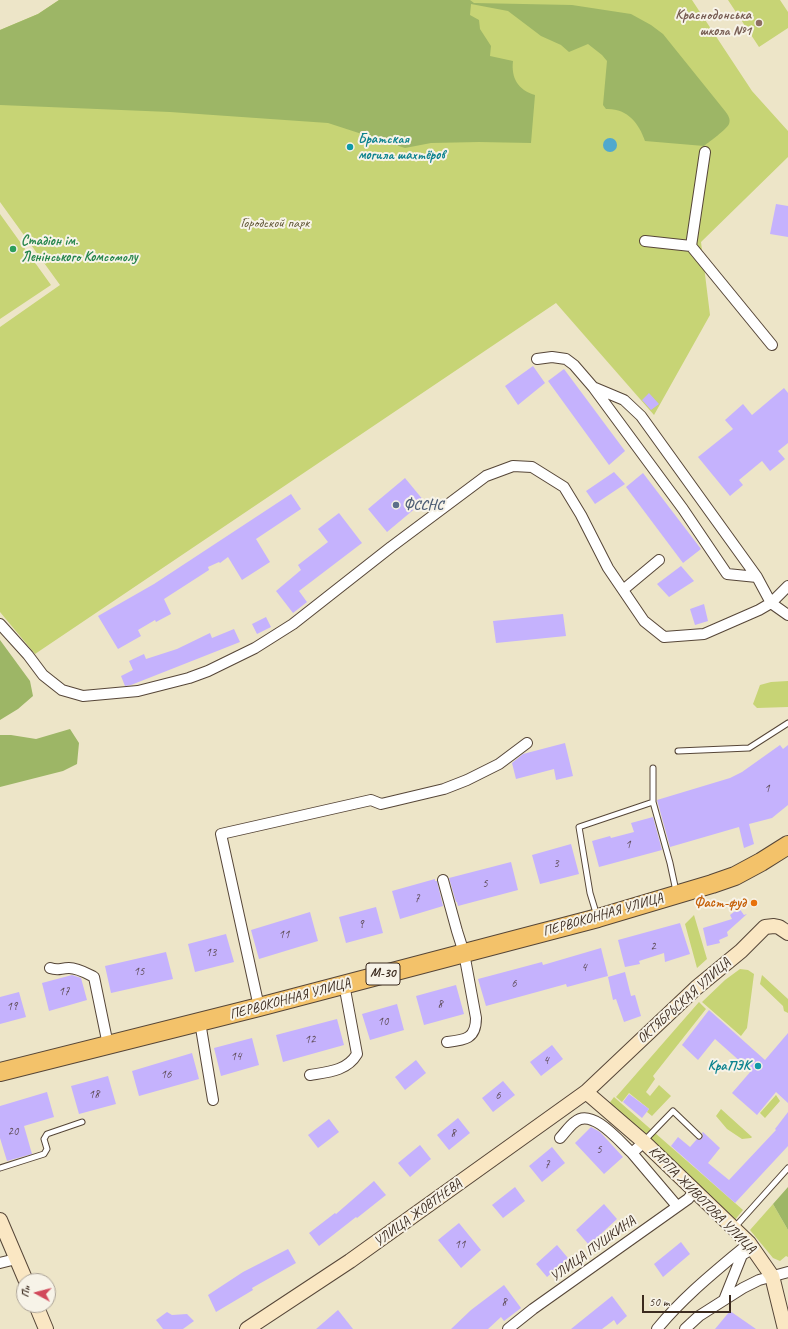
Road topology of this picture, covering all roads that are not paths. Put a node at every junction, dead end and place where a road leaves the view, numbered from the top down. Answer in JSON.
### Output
{"nodes":[{"id":1,"x":705,"y":152,"type":"dead end"},
{"id":2,"x":645,"y":241,"type":"dead end"},
{"id":3,"x":691,"y":246,"type":"junction"},
{"id":4,"x":772,"y":345,"type":"dead end"},
{"id":5,"x":537,"y":359,"type":"dead end"},
{"id":6,"x":592,"y":387,"type":"junction"},
{"id":7,"x":659,"y":560,"type":"dead end"},
{"id":8,"x":757,"y":577,"type":"junction"},
{"id":9,"x":788,"y":586,"type":"edge"},
{"id":10,"x":623,"y":590,"type":"junction"},
{"id":11,"x":771,"y":603,"type":"junction"},
{"id":12,"x":788,"y":615,"type":"edge"},
{"id":13,"x":0,"y":624,"type":"edge"},
{"id":14,"x":788,"y":722,"type":"edge"},
{"id":15,"x":527,"y":743,"type":"dead end"},
{"id":16,"x":678,"y":751,"type":"dead end"},
{"id":17,"x":654,"y":768,"type":"dead end"},
{"id":18,"x":653,"y":802,"type":"junction"},
{"id":19,"x":788,"y":845,"type":"edge"},
{"id":20,"x":443,"y":880,"type":"dead end"},
{"id":21,"x":676,"y":894,"type":"junction"},
{"id":22,"x":598,"y":918,"type":"junction"},
{"id":23,"x":788,"y":933,"type":"edge"},
{"id":24,"x":464,"y":953,"type":"junction"},
{"id":25,"x":50,"y":968,"type":"dead end"},
{"id":26,"x":344,"y":984,"type":"junction"},
{"id":27,"x":259,"y":1007,"type":"junction"},
{"id":28,"x":200,"y":1022,"type":"junction"},
{"id":29,"x":446,"y":1042,"type":"dead end"},
{"id":30,"x":108,"y":1045,"type":"junction"},
{"id":31,"x":0,"y":1072,"type":"edge"},
{"id":32,"x":310,"y":1075,"type":"dead end"},
{"id":33,"x":586,"y":1092,"type":"junction"},
{"id":34,"x":213,"y":1100,"type":"dead end"},
{"id":35,"x":82,"y":1122,"type":"dead end"},
{"id":36,"x":700,"y":1136,"type":"dead end"},
{"id":37,"x":560,"y":1138,"type":"dead end"},
{"id":38,"x":644,"y":1142,"type":"junction"},
{"id":39,"x":632,"y":1153,"type":"junction"},
{"id":40,"x":0,"y":1168,"type":"edge"},
{"id":41,"x":788,"y":1168,"type":"edge"},
{"id":42,"x":694,"y":1192,"type":"junction"},
{"id":43,"x":677,"y":1206,"type":"junction"},
{"id":44,"x":0,"y":1220,"type":"edge"},
{"id":45,"x":734,"y":1228,"type":"junction"},
{"id":46,"x":750,"y":1245,"type":"junction"},
{"id":47,"x":16,"y":1259,"type":"junction"},
{"id":48,"x":0,"y":1263,"type":"edge"},
{"id":49,"x":788,"y":1272,"type":"edge"},
{"id":50,"x":22,"y":1273,"type":"edge"},
{"id":51,"x":772,"y":1276,"type":"junction"},
{"id":52,"x":724,"y":1300,"type":"junction"},
{"id":53,"x":39,"y":1313,"type":"edge"},
{"id":54,"x":46,"y":1329,"type":"edge"},
{"id":55,"x":247,"y":1329,"type":"edge"},
{"id":56,"x":508,"y":1329,"type":"edge"},
{"id":57,"x":657,"y":1329,"type":"edge"},
{"id":58,"x":685,"y":1329,"type":"edge"},
{"id":59,"x":786,"y":1329,"type":"edge"}],
"edges":[{"from":1,"to":3,"type":"street"},
{"from":2,"to":3,"type":"street"},
{"from":3,"to":4,"type":"street"},
{"from":5,"to":6,"type":"street"},
{"from":6,"to":8,"type":"street"},
{"from":6,"to":8,"type":"street"},
{"from":7,"to":10,"type":"street"},
{"from":8,"to":11,"type":"street"},
{"from":9,"to":11,"type":"street"},
{"from":10,"to":11,"type":"street"},
{"from":10,"to":13,"type":"street"},
{"from":11,"to":12,"type":"street"},
{"from":14,"to":16,"type":"lane"},
{"from":15,"to":27,"type":"street"},
{"from":17,"to":18,"type":"lane"},
{"from":18,"to":21,"type":"lane"},
{"from":18,"to":22,"type":"lane"},
{"from":19,"to":21,"type":"highway","name":"ПЕРВОКОННАЯ УЛИЦА","number":"М-30"},
{"from":20,"to":24,"type":"street"},
{"from":21,"to":22,"type":"highway","name":"ПЕРВОКОННАЯ УЛИЦА","number":"М-30"},
{"from":22,"to":24,"type":"highway","name":"ПЕРВОКОННАЯ УЛИЦА","number":"М-30"},
{"from":23,"to":33,"type":"main road","name":"ОКТЯБРЬСКАЯ УЛИЦА"},
{"from":24,"to":26,"type":"highway","name":"ПЕРВОКОННАЯ УЛИЦА","number":"М-30"},
{"from":24,"to":29,"type":"street"},
{"from":25,"to":30,"type":"street"},
{"from":26,"to":27,"type":"highway","name":"ПЕРВОКОННАЯ УЛИЦА","number":"М-30"},
{"from":26,"to":32,"type":"street"},
{"from":27,"to":28,"type":"highway","name":"ПЕРВОКОННАЯ УЛИЦА","number":"М-30"},
{"from":28,"to":30,"type":"highway","name":"ПЕРВОКОННАЯ УЛИЦА","number":"М-30"},
{"from":28,"to":34,"type":"street"},
{"from":30,"to":31,"type":"highway","name":"ПЕРВОКОННАЯ УЛИЦА","number":"М-30"},
{"from":33,"to":38,"type":"main road","name":"КАРПА ЖИВОТОВА УЛИЦА"},
{"from":33,"to":55,"type":"main road","name":"УЛИЦА ЖОВТНЕВА"},
{"from":35,"to":40,"type":"lane"},
{"from":36,"to":38,"type":"lane"},
{"from":37,"to":39,"type":"street"},
{"from":38,"to":39,"type":"street"},
{"from":38,"to":42,"type":"main road","name":"КАРПА ЖИВОТОВА УЛИЦА"},
{"from":39,"to":43,"type":"street"},
{"from":41,"to":45,"type":"lane"},
{"from":42,"to":43,"type":"street","name":"УЛИЦА ПУШКИНА"},
{"from":42,"to":45,"type":"main road","name":"КАРПА ЖИВОТОВА УЛИЦА"},
{"from":43,"to":56,"type":"street","name":"УЛИЦА ПУШКИНА"},
{"from":44,"to":47,"type":"main road"},
{"from":45,"to":46,"type":"main road","name":"КАРПА ЖИВОТОВА УЛИЦА"},
{"from":46,"to":51,"type":"main road","name":"КАРПА ЖИВОТОВА УЛИЦА"},
{"from":46,"to":52,"type":"street"},
{"from":46,"to":57,"type":"street"},
{"from":47,"to":48,"type":"street"},
{"from":47,"to":50,"type":"main road"},
{"from":49,"to":51,"type":"street"},
{"from":51,"to":52,"type":"street"},
{"from":51,"to":59,"type":"main road","name":"КАРПА ЖИВОТОВА УЛИЦА"},
{"from":52,"to":58,"type":"street"},
{"from":53,"to":54,"type":"main road"}]}
